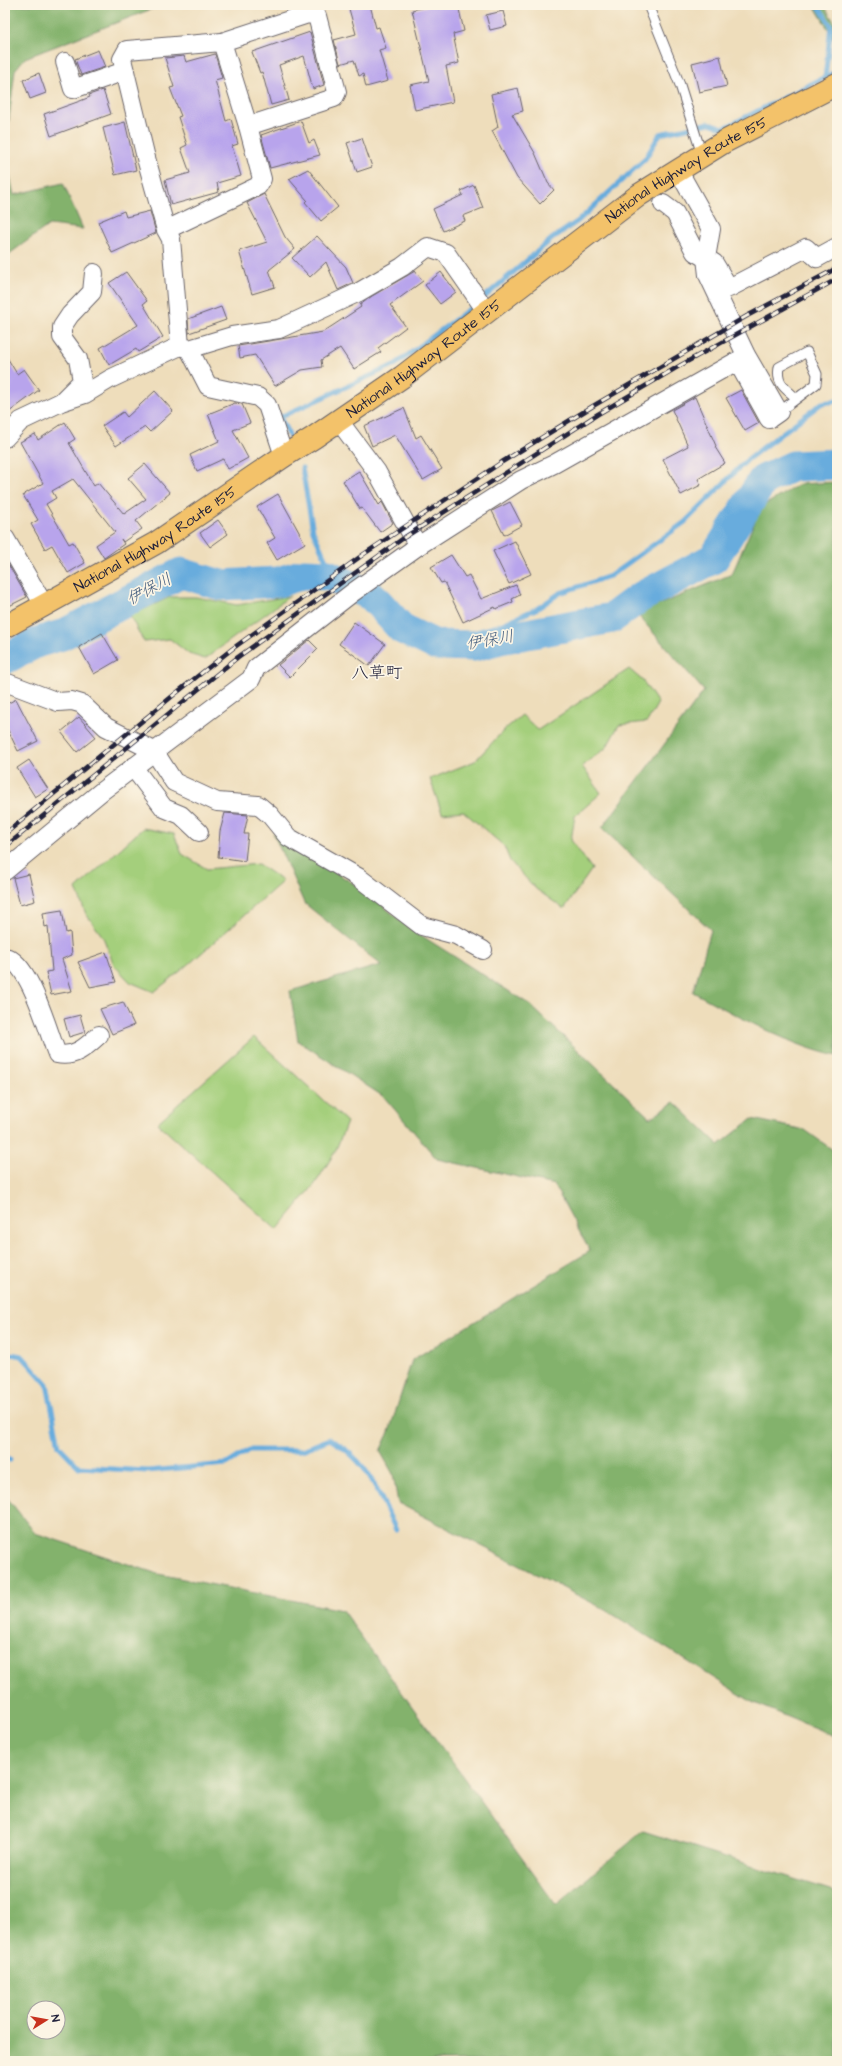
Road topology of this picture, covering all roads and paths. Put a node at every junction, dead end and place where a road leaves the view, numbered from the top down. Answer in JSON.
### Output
{"nodes":[{"id":1,"x":648,"y":5,"type":"edge"},
{"id":2,"x":222,"y":42,"type":"junction"},
{"id":3,"x":65,"y":62,"type":"dead end"},
{"id":4,"x":125,"y":71,"type":"junction"},
{"id":5,"x":837,"y":84,"type":"edge"},
{"id":6,"x":248,"y":126,"type":"junction"},
{"id":7,"x":702,"y":155,"type":"junction"},
{"id":8,"x":678,"y":170,"type":"junction"},
{"id":9,"x":663,"y":204,"type":"dead end"},
{"id":10,"x":166,"y":230,"type":"junction"},
{"id":11,"x":837,"y":247,"type":"edge"},
{"id":12,"x":706,"y":258,"type":"junction"},
{"id":13,"x":94,"y":272,"type":"dead end"},
{"id":14,"x":481,"y":303,"type":"junction"},
{"id":15,"x":184,"y":348,"type":"junction"},
{"id":16,"x":796,"y":398,"type":"junction"},
{"id":17,"x":61,"y":402,"type":"junction"},
{"id":18,"x":779,"y":412,"type":"junction"},
{"id":19,"x":339,"y":421,"type":"junction"},
{"id":20,"x":5,"y":438,"type":"edge"},
{"id":21,"x":284,"y":456,"type":"junction"},
{"id":22,"x":5,"y":538,"type":"edge"},
{"id":23,"x":418,"y":546,"type":"junction"},
{"id":24,"x":44,"y":605,"type":"junction"},
{"id":25,"x":5,"y":627,"type":"edge"},
{"id":26,"x":5,"y":682,"type":"edge"},
{"id":27,"x":154,"y":751,"type":"junction"},
{"id":28,"x":133,"y":767,"type":"junction"},
{"id":29,"x":199,"y":832,"type":"dead end"},
{"id":30,"x":5,"y":871,"type":"edge"},
{"id":31,"x":483,"y":950,"type":"dead end"},
{"id":32,"x":5,"y":957,"type":"edge"},
{"id":33,"x":99,"y":1035,"type":"dead end"}],
"edges":[{"from":1,"to":7,"type":"lane"},
{"from":2,"to":4,"type":"street"},
{"from":2,"to":6,"type":"street"},
{"from":2,"to":6,"type":"street"},
{"from":3,"to":4,"type":"street"},
{"from":4,"to":10,"type":"street"},
{"from":5,"to":7,"type":"highway","name":"National Highway Route 155"},
{"from":6,"to":10,"type":"street"},
{"from":7,"to":8,"type":"highway","name":"National Highway Route 155"},
{"from":8,"to":12,"type":"street"},
{"from":8,"to":14,"type":"highway","name":"National Highway Route 155"},
{"from":9,"to":12,"type":"street"},
{"from":10,"to":15,"type":"street"},
{"from":11,"to":12,"type":"street"},
{"from":12,"to":18,"type":"street"},
{"from":13,"to":17,"type":"street"},
{"from":14,"to":15,"type":"street"},
{"from":14,"to":19,"type":"highway","name":"National Highway Route 155"},
{"from":15,"to":17,"type":"street"},
{"from":15,"to":21,"type":"street"},
{"from":16,"to":16,"type":"lane"},
{"from":16,"to":18,"type":"lane"},
{"from":17,"to":20,"type":"street"},
{"from":18,"to":23,"type":"street"},
{"from":19,"to":21,"type":"highway","name":"National Highway Route 155"},
{"from":19,"to":23,"type":"street"},
{"from":21,"to":24,"type":"highway","name":"National Highway Route 155"},
{"from":22,"to":24,"type":"street"},
{"from":23,"to":27,"type":"street"},
{"from":24,"to":25,"type":"highway","name":"National Highway Route 155"},
{"from":26,"to":27,"type":"street"},
{"from":27,"to":28,"type":"street"},
{"from":27,"to":31,"type":"street"},
{"from":28,"to":29,"type":"street"},
{"from":28,"to":30,"type":"street"},
{"from":32,"to":33,"type":"street"}]}
